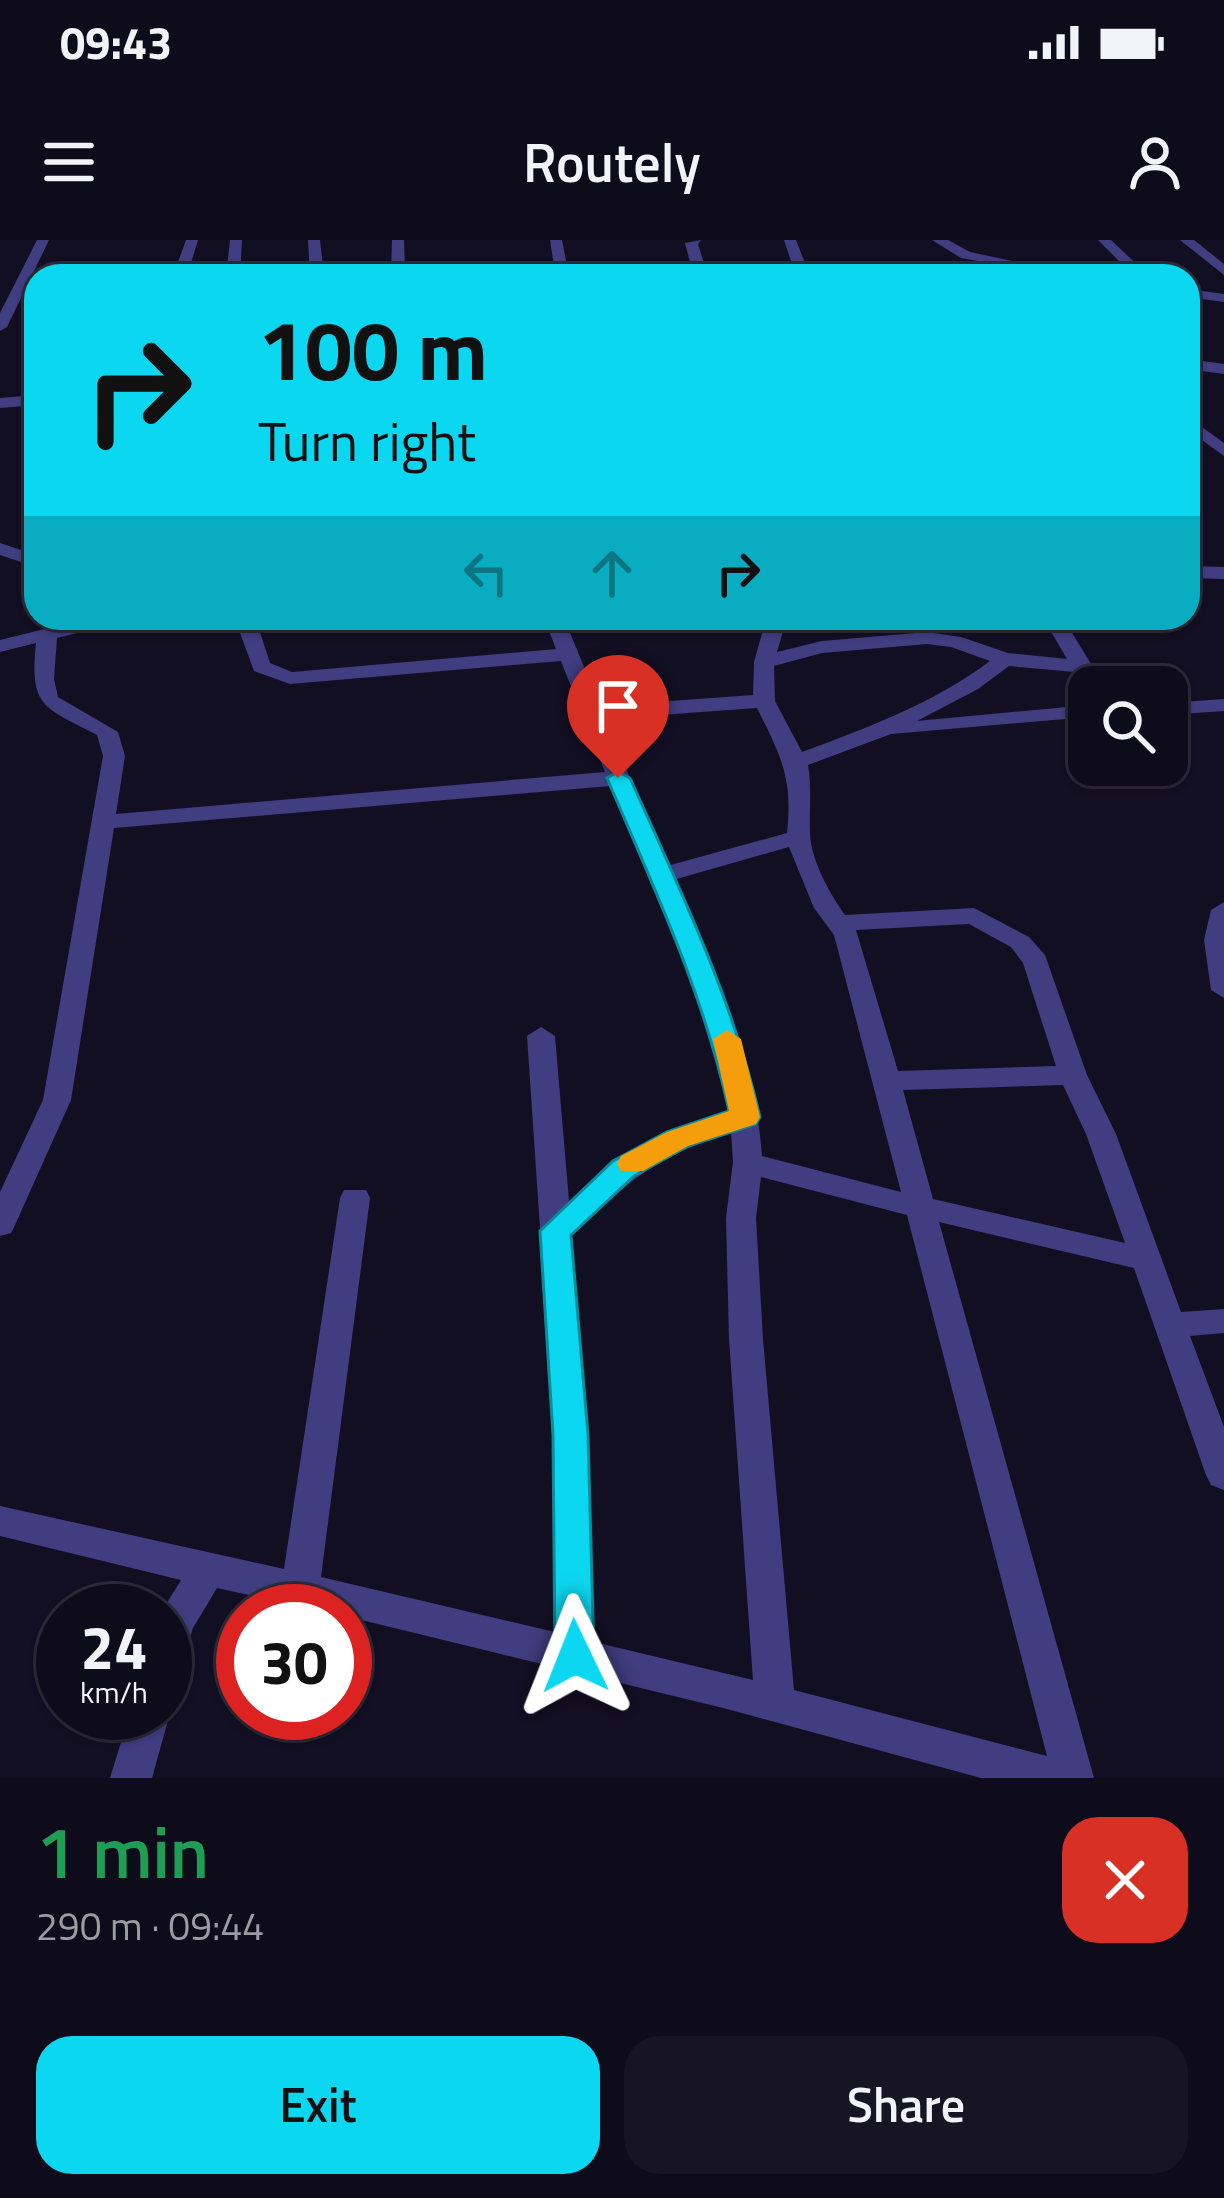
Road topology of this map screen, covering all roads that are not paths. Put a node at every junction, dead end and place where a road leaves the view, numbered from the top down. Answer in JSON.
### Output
{"nodes":[{"id":1,"x":938,"y":240,"type":"edge"},
{"id":2,"x":1104,"y":240,"type":"edge"},
{"id":3,"x":1186,"y":240,"type":"edge"},
{"id":4,"x":1025,"y":254,"type":"dead end"},
{"id":5,"x":1006,"y":264,"type":"edge"},
{"id":6,"x":1034,"y":264,"type":"edge"},
{"id":7,"x":1129,"y":264,"type":"edge"},
{"id":8,"x":1224,"y":272,"type":"edge"},
{"id":9,"x":24,"y":296,"type":"edge"},
{"id":10,"x":0,"y":327,"type":"edge"},
{"id":11,"x":1217,"y":421,"type":"dead end"},
{"id":12,"x":1200,"y":423,"type":"edge"},
{"id":13,"x":1200,"y":432,"type":"edge"},
{"id":14,"x":1224,"y":451,"type":"edge"},
{"id":15,"x":52,"y":630,"type":"edge"},
{"id":16,"x":61,"y":630,"type":"edge"},
{"id":17,"x":245,"y":630,"type":"edge"},
{"id":18,"x":558,"y":630,"type":"edge"},
{"id":19,"x":772,"y":630,"type":"edge"},
{"id":20,"x":1060,"y":630,"type":"edge"},
{"id":21,"x":0,"y":646,"type":"edge"},
{"id":22,"x":567,"y":654,"type":"junction"},
{"id":23,"x":1005,"y":658,"type":"junction"},
{"id":24,"x":764,"y":662,"type":"junction"},
{"id":25,"x":1081,"y":666,"type":"edge"},
{"id":26,"x":1068,"y":672,"type":"edge"},
{"id":27,"x":764,"y":701,"type":"junction"},
{"id":28,"x":1224,"y":705,"type":"edge"},
{"id":29,"x":1188,"y":708,"type":"edge"},
{"id":30,"x":593,"y":713,"type":"junction"},
{"id":31,"x":1068,"y":713,"type":"edge"},
{"id":32,"x":882,"y":730,"type":"junction"},
{"id":33,"x":796,"y":762,"type":"junction"},
{"id":34,"x":618,"y":778,"type":"junction"},
{"id":35,"x":101,"y":822,"type":"junction"},
{"id":36,"x":798,"y":837,"type":"junction"},
{"id":37,"x":659,"y":875,"type":"junction"},
{"id":38,"x":1224,"y":910,"type":"edge"},
{"id":39,"x":839,"y":923,"type":"junction"},
{"id":40,"x":1224,"y":990,"type":"edge"},
{"id":41,"x":541,"y":1036,"type":"dead end"},
{"id":42,"x":1073,"y":1075,"type":"junction"},
{"id":43,"x":886,"y":1081,"type":"junction"},
{"id":44,"x":745,"y":1117,"type":"junction"},
{"id":45,"x":748,"y":1162,"type":"junction"},
{"id":46,"x":356,"y":1198,"type":"dead end"},
{"id":47,"x":921,"y":1209,"type":"junction"},
{"id":48,"x":0,"y":1226,"type":"edge"},
{"id":49,"x":555,"y":1231,"type":"junction"},
{"id":50,"x":1145,"y":1260,"type":"junction"},
{"id":51,"x":1224,"y":1321,"type":"edge"},
{"id":52,"x":1168,"y":1325,"type":"junction"},
{"id":53,"x":1224,"y":1475,"type":"edge"},
{"id":54,"x":0,"y":1521,"type":"edge"},
{"id":55,"x":207,"y":1570,"type":"junction"},
{"id":56,"x":269,"y":1584,"type":"edge"},
{"id":57,"x":301,"y":1584,"type":"edge"},
{"id":58,"x":192,"y":1595,"type":"edge"},
{"id":59,"x":372,"y":1608,"type":"edge"},
{"id":60,"x":575,"y":1656,"type":"junction"},
{"id":61,"x":775,"y":1704,"type":"junction"},
{"id":62,"x":142,"y":1740,"type":"edge"},
{"id":63,"x":131,"y":1778,"type":"edge"},
{"id":64,"x":1054,"y":1778,"type":"edge"},
{"id":65,"x":1073,"y":1778,"type":"edge"}],
"edges":[{"from":1,"to":5,"type":"street"},
{"from":2,"to":7,"type":"street"},
{"from":3,"to":8,"type":"street"},
{"from":4,"to":6,"type":"street"},
{"from":9,"to":10,"type":"street"},
{"from":11,"to":12,"type":"street"},
{"from":13,"to":14,"type":"street"},
{"from":15,"to":21,"type":"street"},
{"from":16,"to":35,"type":"street"},
{"from":17,"to":22,"type":"street"},
{"from":18,"to":22,"type":"street"},
{"from":19,"to":24,"type":"street"},
{"from":20,"to":25,"type":"street"},
{"from":22,"to":30,"type":"street"},
{"from":23,"to":24,"type":"street"},
{"from":23,"to":26,"type":"street"},
{"from":23,"to":32,"type":"street"},
{"from":24,"to":27,"type":"street"},
{"from":27,"to":30,"type":"street"},
{"from":27,"to":33,"type":"street"},
{"from":28,"to":29,"type":"street"},
{"from":30,"to":34,"type":"street"},
{"from":31,"to":32,"type":"street"},
{"from":32,"to":33,"type":"street"},
{"from":33,"to":36,"type":"street"},
{"from":34,"to":35,"type":"street"},
{"from":34,"to":37,"type":"street"},
{"from":35,"to":48,"type":"street"},
{"from":36,"to":37,"type":"street"},
{"from":36,"to":39,"type":"street"},
{"from":37,"to":44,"type":"street"},
{"from":38,"to":40,"type":"street"},
{"from":39,"to":42,"type":"street"},
{"from":39,"to":43,"type":"street"},
{"from":41,"to":49,"type":"street"},
{"from":42,"to":43,"type":"street"},
{"from":42,"to":50,"type":"street"},
{"from":43,"to":47,"type":"street"},
{"from":44,"to":45,"type":"street"},
{"from":44,"to":49,"type":"street"},
{"from":45,"to":47,"type":"street"},
{"from":45,"to":61,"type":"street"},
{"from":46,"to":57,"type":"street"},
{"from":47,"to":50,"type":"street"},
{"from":47,"to":65,"type":"street"},
{"from":49,"to":60,"type":"street"},
{"from":50,"to":52,"type":"street"},
{"from":51,"to":52,"type":"street"},
{"from":52,"to":53,"type":"street"},
{"from":54,"to":55,"type":"street"},
{"from":55,"to":56,"type":"street"},
{"from":55,"to":58,"type":"street"},
{"from":59,"to":60,"type":"street"},
{"from":60,"to":61,"type":"street"},
{"from":61,"to":64,"type":"street"},
{"from":62,"to":63,"type":"street"}]}
